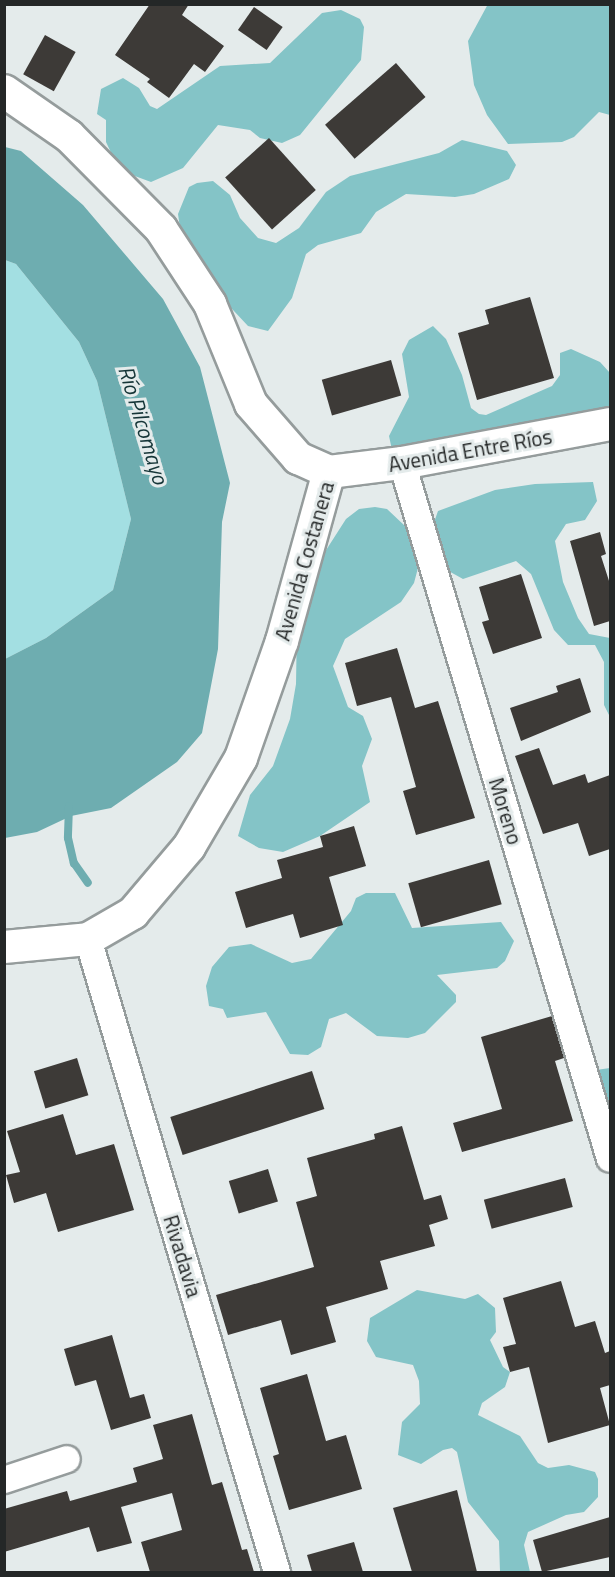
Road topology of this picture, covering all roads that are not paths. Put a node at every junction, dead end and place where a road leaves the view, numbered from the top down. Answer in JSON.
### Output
{"nodes":[{"id":1,"x":4,"y":91,"type":"edge"},
{"id":2,"x":610,"y":424,"type":"edge"},
{"id":3,"x":402,"y":463,"type":"junction"},
{"id":4,"x":329,"y":472,"type":"junction"},
{"id":5,"x":88,"y":939,"type":"junction"},
{"id":6,"x":4,"y":947,"type":"edge"},
{"id":7,"x":608,"y":1143,"type":"edge"},
{"id":8,"x":67,"y":1459,"type":"dead end"},
{"id":9,"x":4,"y":1480,"type":"edge"},
{"id":10,"x":278,"y":1572,"type":"edge"}],
"edges":[{"from":1,"to":4,"type":"street","name":"Avenida Costanera"},
{"from":2,"to":3,"type":"street","name":"Avenida Entre Ríos"},
{"from":3,"to":4,"type":"street","name":"Avenida Entre Ríos"},
{"from":3,"to":7,"type":"street","name":"Moreno"},
{"from":4,"to":5,"type":"street","name":"Avenida Costanera"},
{"from":5,"to":6,"type":"street","name":"Avenida Costanera"},
{"from":5,"to":10,"type":"street","name":"Rivadavia"},
{"from":8,"to":9,"type":"street"}]}
